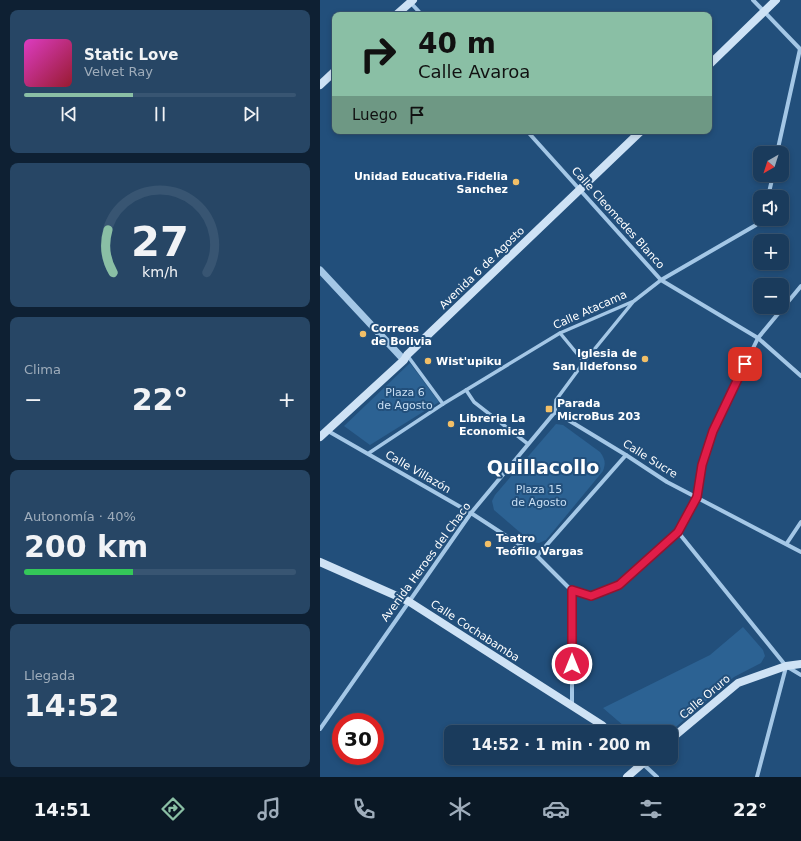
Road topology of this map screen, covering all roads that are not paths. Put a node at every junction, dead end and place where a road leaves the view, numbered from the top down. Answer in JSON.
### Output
{"nodes":[{"id":1,"x":753,"y":0,"type":"edge"},
{"id":2,"x":776,"y":0,"type":"edge"},
{"id":3,"x":410,"y":1,"type":"edge"},
{"id":4,"x":764,"y":11,"type":"junction"},
{"id":5,"x":399,"y":12,"type":"edge"},
{"id":6,"x":419,"y":12,"type":"edge"},
{"id":7,"x":800,"y":49,"type":"edge"},
{"id":8,"x":712,"y":62,"type":"edge"},
{"id":9,"x":332,"y":74,"type":"edge"},
{"id":10,"x":320,"y":85,"type":"edge"},
{"id":11,"x":530,"y":134,"type":"edge"},
{"id":12,"x":638,"y":134,"type":"edge"},
{"id":13,"x":779,"y":146,"type":"edge"},
{"id":14,"x":580,"y":189,"type":"junction"},
{"id":15,"x":754,"y":226,"type":"edge"},
{"id":16,"x":320,"y":270,"type":"edge"},
{"id":17,"x":661,"y":280,"type":"junction"},
{"id":18,"x":801,"y":286,"type":"edge"},
{"id":19,"x":634,"y":301,"type":"junction"},
{"id":20,"x":560,"y":333,"type":"junction"},
{"id":21,"x":758,"y":338,"type":"junction"},
{"id":22,"x":406,"y":357,"type":"junction"},
{"id":23,"x":584,"y":362,"type":"junction"},
{"id":24,"x":801,"y":376,"type":"edge"},
{"id":25,"x":466,"y":390,"type":"junction"},
{"id":26,"x":443,"y":404,"type":"junction"},
{"id":27,"x":554,"y":412,"type":"junction"},
{"id":28,"x":328,"y":431,"type":"junction"},
{"id":29,"x":320,"y":437,"type":"edge"},
{"id":30,"x":528,"y":444,"type":"junction"},
{"id":31,"x":369,"y":453,"type":"junction"},
{"id":32,"x":626,"y":455,"type":"junction"},
{"id":33,"x":697,"y":497,"type":"junction"},
{"id":34,"x":471,"y":513,"type":"junction"},
{"id":35,"x":801,"y":522,"type":"edge"},
{"id":36,"x":678,"y":532,"type":"junction"},
{"id":37,"x":787,"y":544,"type":"junction"},
{"id":38,"x":801,"y":552,"type":"edge"},
{"id":39,"x":537,"y":556,"type":"junction"},
{"id":40,"x":320,"y":562,"type":"edge"},
{"id":41,"x":572,"y":590,"type":"junction"},
{"id":42,"x":408,"y":601,"type":"junction"},
{"id":43,"x":801,"y":664,"type":"edge"},
{"id":44,"x":786,"y":666,"type":"junction"},
{"id":45,"x":801,"y":675,"type":"edge"},
{"id":46,"x":572,"y":707,"type":"junction"},
{"id":47,"x":602,"y":725,"type":"edge"},
{"id":48,"x":320,"y":729,"type":"edge"},
{"id":49,"x":678,"y":733,"type":"edge"},
{"id":50,"x":638,"y":765,"type":"edge"},
{"id":51,"x":647,"y":765,"type":"edge"},
{"id":52,"x":627,"y":777,"type":"edge"},
{"id":53,"x":657,"y":777,"type":"edge"},
{"id":54,"x":757,"y":777,"type":"edge"}],
"edges":[{"from":1,"to":4,"type":"street"},
{"from":2,"to":4,"type":"main road"},
{"from":3,"to":5,"type":"main road"},
{"from":3,"to":6,"type":"street"},
{"from":4,"to":7,"type":"street"},
{"from":4,"to":8,"type":"main road"},
{"from":7,"to":13,"type":"street"},
{"from":9,"to":10,"type":"main road"},
{"from":11,"to":14,"type":"street","name":"Calle Cleomedes Blanco"},
{"from":12,"to":14,"type":"main road","name":"Avenida 6 de Agosto"},
{"from":14,"to":17,"type":"street","name":"Calle Cleomedes Blanco"},
{"from":14,"to":22,"type":"main road","name":"Avenida 6 de Agosto"},
{"from":15,"to":17,"type":"street","name":"Calle Atacama"},
{"from":16,"to":22,"type":"street"},
{"from":17,"to":19,"type":"street","name":"Calle Atacama"},
{"from":17,"to":21,"type":"street","name":"Calle Cleomedes Blanco"},
{"from":18,"to":21,"type":"street"},
{"from":19,"to":20,"type":"street","name":"Calle Atacama"},
{"from":19,"to":23,"type":"street"},
{"from":20,"to":23,"type":"street"},
{"from":20,"to":25,"type":"street","name":"Calle Atacama"},
{"from":21,"to":24,"type":"street","name":"Calle Cleomedes Blanco"},
{"from":21,"to":33,"type":"street"},
{"from":22,"to":26,"type":"street"},
{"from":22,"to":28,"type":"main road","name":"Avenida 6 de Agosto"},
{"from":23,"to":27,"type":"street"},
{"from":25,"to":26,"type":"street","name":"Calle Atacama"},
{"from":25,"to":30,"type":"street"},
{"from":26,"to":31,"type":"street","name":"Calle Atacama"},
{"from":27,"to":30,"type":"street","name":"Avenida Heroes del Chaco"},
{"from":27,"to":32,"type":"street","name":"Calle Sucre"},
{"from":28,"to":29,"type":"main road","name":"Avenida 6 de Agosto"},
{"from":28,"to":31,"type":"street","name":"Calle Villazón"},
{"from":30,"to":34,"type":"street","name":"Avenida Heroes del Chaco"},
{"from":31,"to":34,"type":"street","name":"Calle Villazón"},
{"from":32,"to":33,"type":"street","name":"Calle Sucre"},
{"from":32,"to":39,"type":"street"},
{"from":33,"to":36,"type":"street"},
{"from":33,"to":37,"type":"street","name":"Calle Sucre"},
{"from":34,"to":39,"type":"street","name":"Calle Villazón"},
{"from":34,"to":42,"type":"street","name":"Avenida Heroes del Chaco"},
{"from":35,"to":37,"type":"street"},
{"from":36,"to":41,"type":"street"},
{"from":36,"to":44,"type":"street"},
{"from":37,"to":38,"type":"street","name":"Calle Sucre"},
{"from":39,"to":41,"type":"street","name":"Calle Villazón"},
{"from":40,"to":42,"type":"main road","name":"Calle Cochabamba"},
{"from":41,"to":46,"type":"street"},
{"from":42,"to":46,"type":"main road","name":"Calle Cochabamba"},
{"from":42,"to":48,"type":"street","name":"Avenida Heroes del Chaco"},
{"from":43,"to":44,"type":"main road","name":"Calle Oruro"},
{"from":44,"to":45,"type":"street"},
{"from":44,"to":49,"type":"main road","name":"Calle Oruro"},
{"from":44,"to":54,"type":"street"},
{"from":46,"to":47,"type":"main road","name":"Calle Cochabamba"},
{"from":50,"to":52,"type":"main road"},
{"from":51,"to":53,"type":"street"}]}
